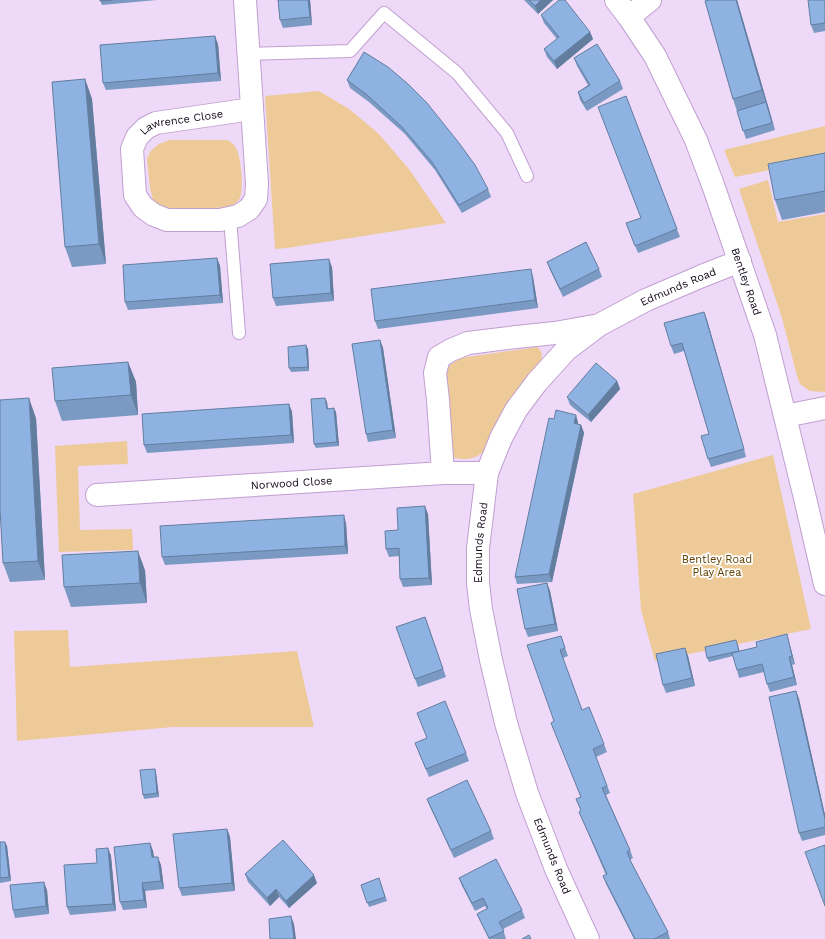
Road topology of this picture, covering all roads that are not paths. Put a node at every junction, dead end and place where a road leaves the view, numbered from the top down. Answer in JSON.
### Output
{"nodes":[{"id":1,"x":245,"y":0,"type":"edge"},
{"id":2,"x":616,"y":0,"type":"edge"},
{"id":3,"x":650,"y":0,"type":"edge"},
{"id":4,"x":629,"y":17,"type":"junction"},
{"id":5,"x":248,"y":54,"type":"junction"},
{"id":6,"x":252,"y":109,"type":"junction"},
{"id":7,"x":527,"y":176,"type":"dead end"},
{"id":8,"x":230,"y":218,"type":"junction"},
{"id":9,"x":740,"y":261,"type":"junction"},
{"id":10,"x":599,"y":325,"type":"junction"},
{"id":11,"x":239,"y":333,"type":"dead end"},
{"id":12,"x":825,"y":408,"type":"edge"},
{"id":13,"x":785,"y":416,"type":"junction"},
{"id":14,"x":443,"y":473,"type":"junction"},
{"id":15,"x":487,"y":473,"type":"junction"},
{"id":16,"x":97,"y":495,"type":"dead end"},
{"id":17,"x":825,"y":584,"type":"edge"},
{"id":18,"x":588,"y":939,"type":"edge"}],
"edges":[{"from":1,"to":5,"type":"street","name":"Lawrence Close"},
{"from":2,"to":4,"type":"street","name":"Bentley Road"},
{"from":3,"to":4,"type":"street"},
{"from":4,"to":9,"type":"street","name":"Bentley Road"},
{"from":5,"to":6,"type":"street","name":"Lawrence Close"},
{"from":5,"to":7,"type":"lane"},
{"from":6,"to":8,"type":"street","name":"Lawrence Close"},
{"from":6,"to":8,"type":"street","name":"Lawrence Close"},
{"from":8,"to":11,"type":"lane"},
{"from":9,"to":10,"type":"street","name":"Edmunds Road"},
{"from":9,"to":13,"type":"street","name":"Bentley Road"},
{"from":10,"to":14,"type":"street"},
{"from":10,"to":15,"type":"street","name":"Edmunds Road"},
{"from":12,"to":13,"type":"street"},
{"from":13,"to":17,"type":"street","name":"Bentley Road"},
{"from":14,"to":15,"type":"street","name":"Norwood Close"},
{"from":14,"to":16,"type":"street","name":"Norwood Close"},
{"from":15,"to":18,"type":"street","name":"Edmunds Road"}]}
